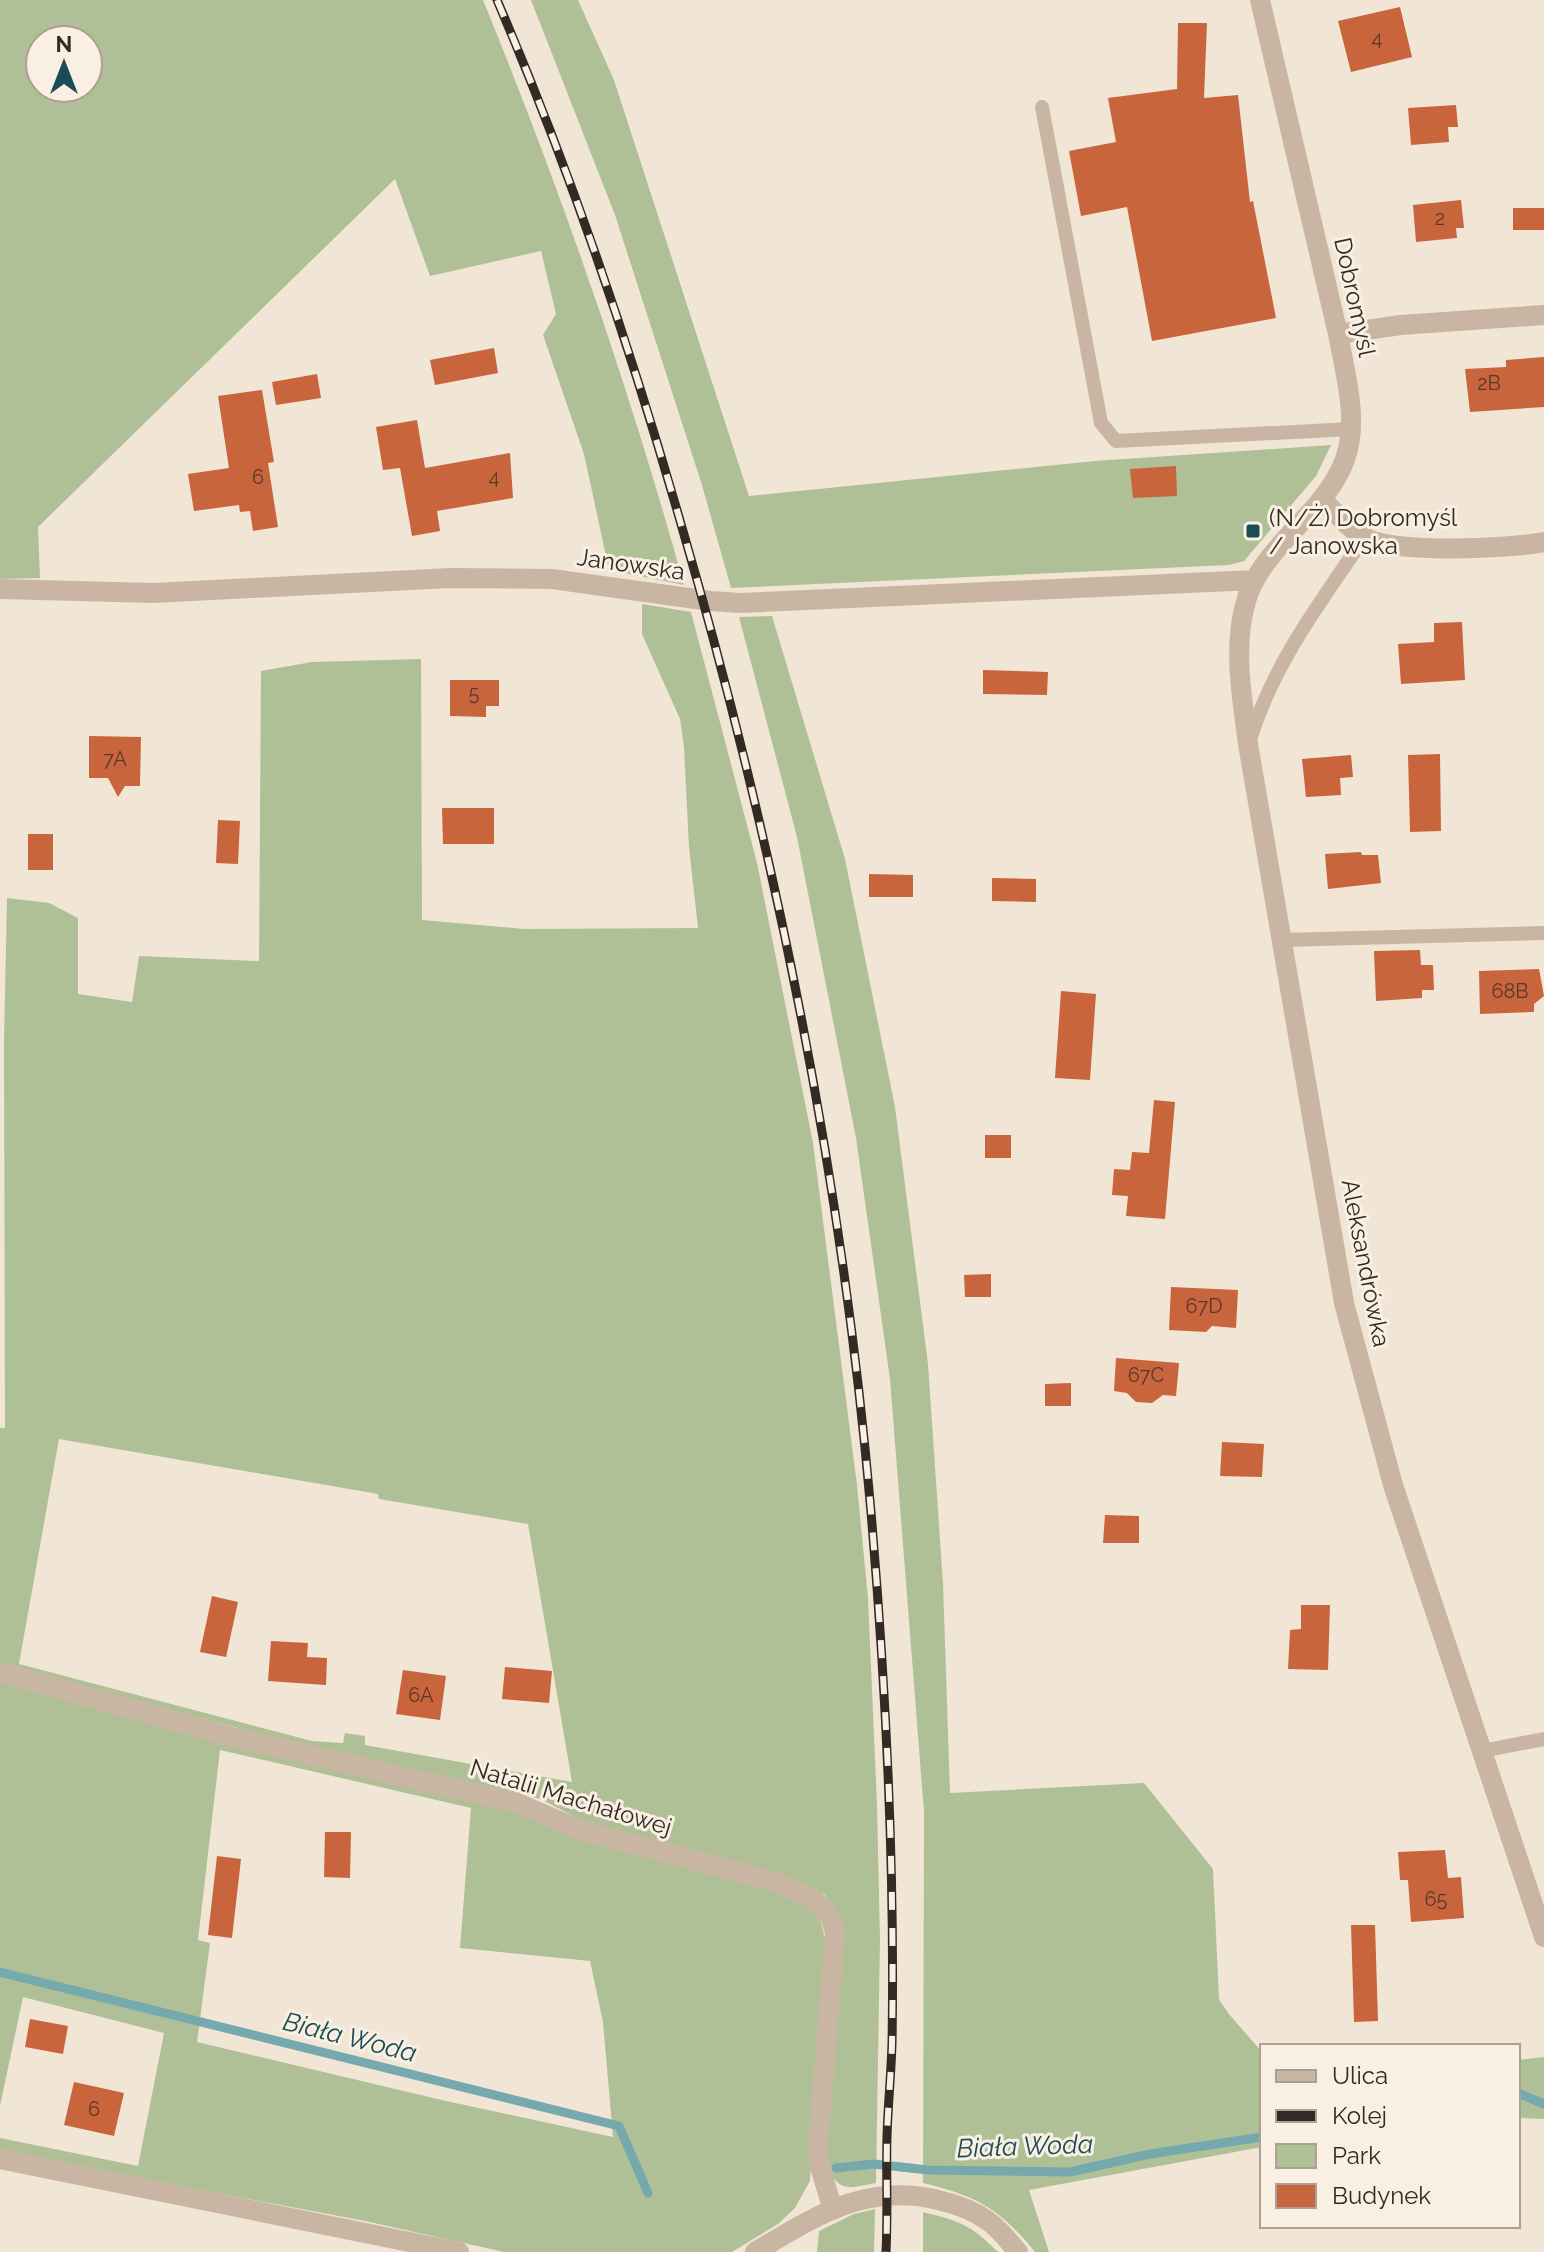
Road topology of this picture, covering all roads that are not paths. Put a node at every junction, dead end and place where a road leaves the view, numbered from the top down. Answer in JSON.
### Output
{"nodes":[{"id":1,"x":1260,"y":0,"type":"edge"},
{"id":2,"x":1042,"y":107,"type":"dead end"},
{"id":3,"x":1544,"y":315,"type":"edge"},
{"id":4,"x":1338,"y":334,"type":"junction"},
{"id":5,"x":1351,"y":429,"type":"junction"},
{"id":6,"x":1322,"y":499,"type":"junction"},
{"id":7,"x":1364,"y":538,"type":"junction"},
{"id":8,"x":1544,"y":542,"type":"edge"},
{"id":9,"x":1255,"y":580,"type":"junction"},
{"id":10,"x":0,"y":589,"type":"edge"},
{"id":11,"x":1248,"y":744,"type":"junction"},
{"id":12,"x":1544,"y":933,"type":"edge"},
{"id":13,"x":1282,"y":940,"type":"junction"},
{"id":14,"x":0,"y":1672,"type":"edge"},
{"id":15,"x":1544,"y":1739,"type":"edge"},
{"id":16,"x":1482,"y":1751,"type":"junction"},
{"id":17,"x":1544,"y":1937,"type":"edge"},
{"id":18,"x":0,"y":2159,"type":"edge"},
{"id":19,"x":833,"y":2210,"type":"junction"},
{"id":20,"x":459,"y":2252,"type":"edge"},
{"id":21,"x":755,"y":2252,"type":"edge"},
{"id":22,"x":1018,"y":2252,"type":"edge"}],
"edges":[{"from":1,"to":4,"type":"street","name":"Dobromyśl"},
{"from":2,"to":5,"type":"lane"},
{"from":3,"to":4,"type":"street"},
{"from":4,"to":5,"type":"street","name":"Dobromyśl"},
{"from":5,"to":6,"type":"street","name":"Dobromyśl"},
{"from":6,"to":7,"type":"street"},
{"from":6,"to":9,"type":"street","name":"Dobromyśl"},
{"from":7,"to":8,"type":"street"},
{"from":7,"to":11,"type":"lane"},
{"from":9,"to":10,"type":"street","name":"Janowska"},
{"from":9,"to":11,"type":"street","name":"Aleksandrówka"},
{"from":11,"to":13,"type":"street","name":"Aleksandrówka"},
{"from":12,"to":13,"type":"lane"},
{"from":13,"to":16,"type":"street","name":"Aleksandrówka"},
{"from":14,"to":19,"type":"street","name":"Natalii Machałowej"},
{"from":15,"to":16,"type":"lane"},
{"from":16,"to":17,"type":"street","name":"Aleksandrówka"},
{"from":18,"to":20,"type":"street"},
{"from":19,"to":21,"type":"street"},
{"from":19,"to":22,"type":"street"}]}
